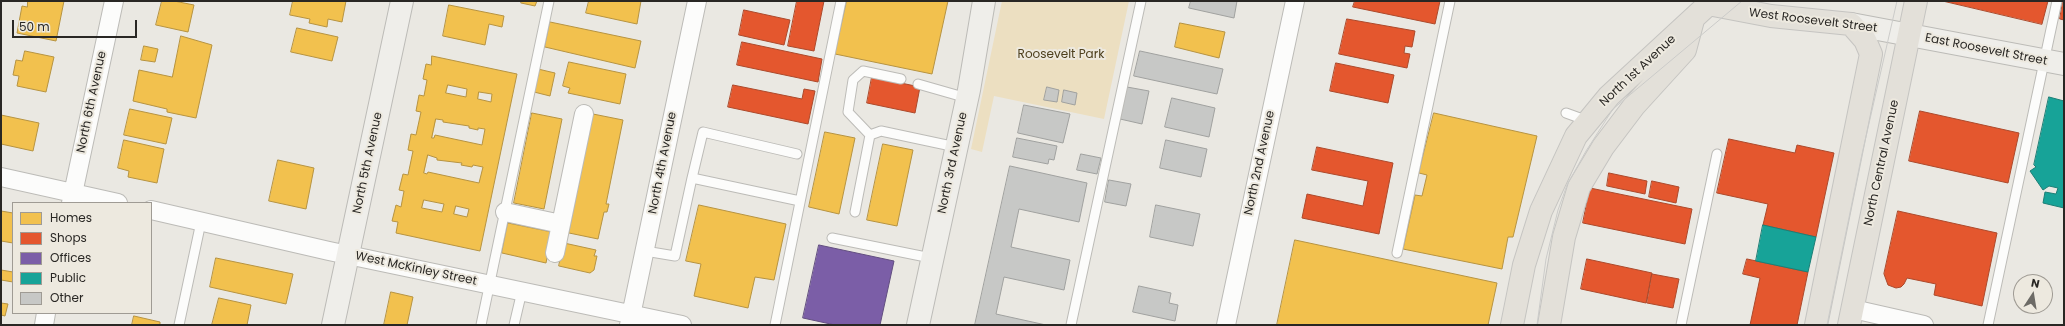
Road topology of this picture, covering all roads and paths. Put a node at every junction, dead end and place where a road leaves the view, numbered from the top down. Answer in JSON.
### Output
{"nodes":[{"id":1,"x":114,"y":1,"type":"edge"},
{"id":2,"x":402,"y":1,"type":"edge"},
{"id":3,"x":549,"y":1,"type":"edge"},
{"id":4,"x":697,"y":1,"type":"edge"},
{"id":5,"x":841,"y":1,"type":"edge"},
{"id":6,"x":984,"y":1,"type":"edge"},
{"id":7,"x":1141,"y":1,"type":"edge"},
{"id":8,"x":1295,"y":1,"type":"edge"},
{"id":9,"x":1450,"y":1,"type":"edge"},
{"id":10,"x":1916,"y":1,"type":"edge"},
{"id":11,"x":2057,"y":1,"type":"edge"},
{"id":12,"x":1702,"y":7,"type":"edge"},
{"id":13,"x":1851,"y":24,"type":"junction"},
{"id":14,"x":1909,"y":35,"type":"junction"},
{"id":15,"x":2054,"y":63,"type":"edge"},
{"id":16,"x":901,"y":79,"type":"dead end"},
{"id":17,"x":918,"y":84,"type":"dead end"},
{"id":18,"x":967,"y":98,"type":"junction"},
{"id":19,"x":1566,"y":113,"type":"dead end"},
{"id":20,"x":584,"y":114,"type":"dead end"},
{"id":21,"x":1588,"y":121,"type":"junction"},
{"id":22,"x":870,"y":134,"type":"junction"},
{"id":23,"x":956,"y":147,"type":"junction"},
{"id":24,"x":797,"y":154,"type":"dead end"},
{"id":25,"x":1717,"y":154,"type":"dead end"},
{"id":26,"x":1,"y":177,"type":"edge"},
{"id":27,"x":692,"y":178,"type":"junction"},
{"id":28,"x":72,"y":198,"type":"edge"},
{"id":29,"x":800,"y":201,"type":"junction"},
{"id":30,"x":109,"y":202,"type":"edge"},
{"id":31,"x":152,"y":210,"type":"edge"},
{"id":32,"x":505,"y":212,"type":"junction"},
{"id":33,"x":855,"y":212,"type":"dead end"},
{"id":34,"x":201,"y":222,"type":"junction"},
{"id":35,"x":561,"y":224,"type":"junction"},
{"id":36,"x":832,"y":238,"type":"dead end"},
{"id":37,"x":645,"y":251,"type":"junction"},
{"id":38,"x":555,"y":253,"type":"dead end"},
{"id":39,"x":1397,"y":253,"type":"dead end"},
{"id":40,"x":1863,"y":253,"type":"junction"},
{"id":41,"x":348,"y":255,"type":"junction"},
{"id":42,"x":931,"y":258,"type":"junction"},
{"id":43,"x":490,"y":284,"type":"junction"},
{"id":44,"x":522,"y":291,"type":"junction"},
{"id":45,"x":46,"y":314,"type":"edge"},
{"id":46,"x":1851,"y":317,"type":"edge"},
{"id":47,"x":631,"y":319,"type":"edge"},
{"id":48,"x":44,"y":325,"type":"edge"},
{"id":49,"x":179,"y":325,"type":"edge"},
{"id":50,"x":333,"y":325,"type":"edge"},
{"id":51,"x":481,"y":325,"type":"edge"},
{"id":52,"x":514,"y":325,"type":"edge"},
{"id":53,"x":682,"y":325,"type":"edge"},
{"id":54,"x":775,"y":325,"type":"edge"},
{"id":55,"x":918,"y":325,"type":"edge"},
{"id":56,"x":1071,"y":325,"type":"edge"},
{"id":57,"x":1226,"y":325,"type":"edge"},
{"id":58,"x":1512,"y":325,"type":"edge"},
{"id":59,"x":1549,"y":325,"type":"edge"},
{"id":60,"x":1681,"y":325,"type":"edge"},
{"id":61,"x":1816,"y":325,"type":"edge"},
{"id":62,"x":1837,"y":325,"type":"edge"},
{"id":63,"x":1924,"y":325,"type":"edge"},
{"id":64,"x":1988,"y":325,"type":"edge"}],
"edges":[{"from":1,"to":28,"type":"street","name":"North 6th Avenue"},
{"from":2,"to":41,"type":"street","name":"North 5th Avenue"},
{"from":3,"to":32,"type":"lane"},
{"from":4,"to":37,"type":"street","name":"North 4th Avenue"},
{"from":5,"to":29,"type":"lane"},
{"from":6,"to":18,"type":"street","name":"North 3rd Avenue"},
{"from":7,"to":56,"type":"lane"},
{"from":8,"to":57,"type":"street","name":"North 2nd Avenue"},
{"from":9,"to":39,"type":"lane"},
{"from":10,"to":14,"type":"main road","name":"North Central Avenue"},
{"from":11,"to":15,"type":"lane"},
{"from":12,"to":13,"type":"main road","name":"West Roosevelt Street"},
{"from":12,"to":21,"type":"main road","name":"North 1st Avenue"},
{"from":12,"to":59,"type":"main road","name":"North 1st Avenue"},
{"from":13,"to":14,"type":"street","name":"West Roosevelt Street"},
{"from":13,"to":61,"type":"main road"},
{"from":14,"to":15,"type":"street","name":"East Roosevelt Street"},
{"from":14,"to":40,"type":"main road","name":"North Central Avenue"},
{"from":15,"to":64,"type":"lane"},
{"from":16,"to":22,"type":"lane"},
{"from":17,"to":18,"type":"lane"},
{"from":18,"to":23,"type":"street","name":"North 3rd Avenue"},
{"from":19,"to":21,"type":"lane"},
{"from":20,"to":35,"type":"street"},
{"from":21,"to":58,"type":"main road","name":"North 1st Avenue"},
{"from":22,"to":23,"type":"lane"},
{"from":22,"to":33,"type":"lane"},
{"from":23,"to":42,"type":"street","name":"North 3rd Avenue"},
{"from":24,"to":27,"type":"lane"},
{"from":25,"to":60,"type":"lane"},
{"from":26,"to":28,"type":"street"},
{"from":27,"to":29,"type":"lane"},
{"from":27,"to":37,"type":"lane"},
{"from":28,"to":30,"type":"street"},
{"from":29,"to":54,"type":"lane"},
{"from":31,"to":34,"type":"street","name":"West McKinley Street"},
{"from":32,"to":35,"type":"street"},
{"from":32,"to":43,"type":"lane"},
{"from":34,"to":41,"type":"street","name":"West McKinley Street"},
{"from":34,"to":49,"type":"lane"},
{"from":35,"to":38,"type":"street"},
{"from":36,"to":42,"type":"lane"},
{"from":37,"to":47,"type":"street","name":"North 4th Avenue"},
{"from":40,"to":46,"type":"main road","name":"North Central Avenue"},
{"from":40,"to":62,"type":"main road"},
{"from":41,"to":43,"type":"street","name":"West McKinley Street"},
{"from":41,"to":50,"type":"street","name":"North 5th Avenue"},
{"from":42,"to":55,"type":"street","name":"North 3rd Avenue"},
{"from":43,"to":44,"type":"street","name":"West McKinley Street"},
{"from":43,"to":51,"type":"lane"},
{"from":44,"to":47,"type":"street","name":"West McKinley Street"},
{"from":44,"to":52,"type":"lane"},
{"from":45,"to":48,"type":"street"},
{"from":46,"to":63,"type":"street"},
{"from":47,"to":53,"type":"street","name":"West McKinley Street"}]}
